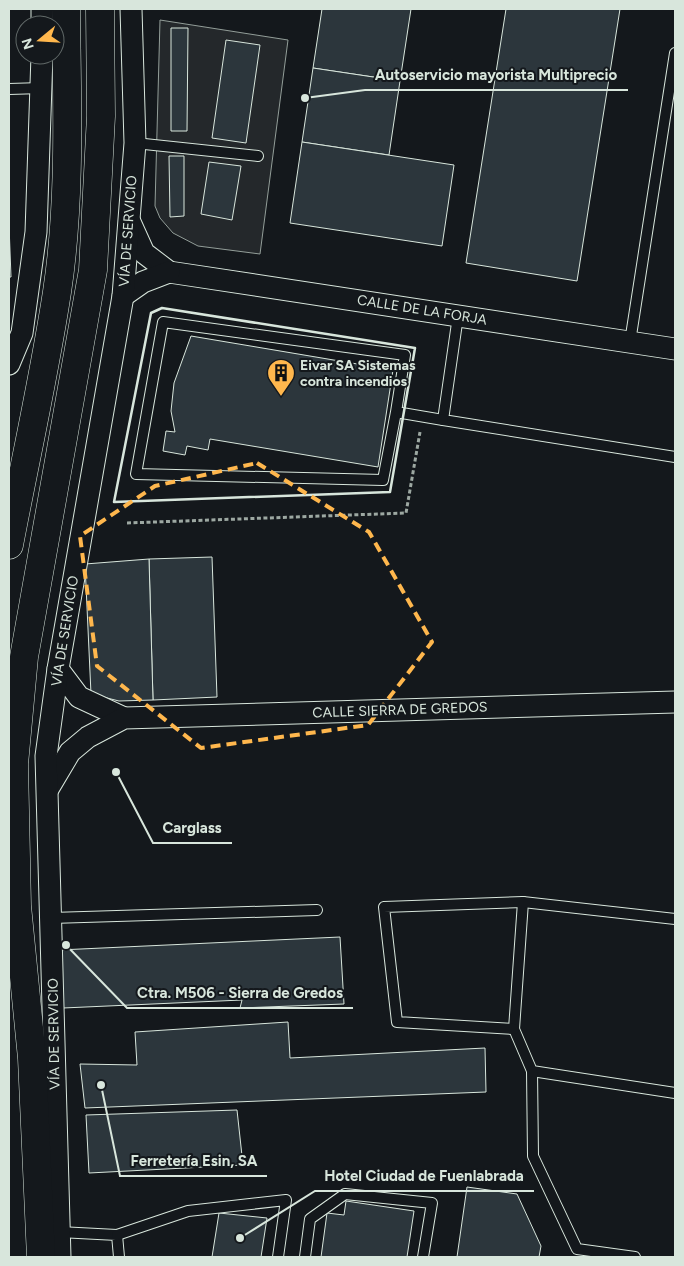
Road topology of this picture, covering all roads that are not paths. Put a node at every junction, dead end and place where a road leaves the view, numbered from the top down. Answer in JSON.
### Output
{"nodes":[{"id":1,"x":66,"y":9,"type":"edge"},
{"id":2,"x":100,"y":9,"type":"edge"},
{"id":3,"x":131,"y":9,"type":"edge"},
{"id":4,"x":675,"y":53,"type":"edge"},
{"id":5,"x":42,"y":65,"type":"edge"},
{"id":6,"x":42,"y":88,"type":"junction"},
{"id":7,"x":9,"y":89,"type":"edge"},
{"id":8,"x":135,"y":143,"type":"junction"},
{"id":9,"x":258,"y":156,"type":"dead end"},
{"id":10,"x":129,"y":221,"type":"junction"},
{"id":11,"x":169,"y":272,"type":"junction"},
{"id":12,"x":123,"y":296,"type":"junction"},
{"id":13,"x":458,"y":316,"type":"junction"},
{"id":14,"x":630,"y":342,"type":"junction"},
{"id":15,"x":675,"y":349,"type":"edge"},
{"id":16,"x":9,"y":364,"type":"edge"},
{"id":17,"x":396,"y":412,"type":"junction"},
{"id":18,"x":443,"y":420,"type":"junction"},
{"id":19,"x":675,"y":457,"type":"edge"},
{"id":20,"x":9,"y":545,"type":"edge"},
{"id":21,"x":58,"y":669,"type":"junction"},
{"id":22,"x":675,"y":702,"type":"edge"},
{"id":23,"x":124,"y":718,"type":"junction"},
{"id":24,"x":48,"y":788,"type":"junction"},
{"id":25,"x":523,"y":902,"type":"junction"},
{"id":26,"x":317,"y":910,"type":"dead end"},
{"id":27,"x":51,"y":918,"type":"junction"},
{"id":28,"x":675,"y":919,"type":"edge"},
{"id":29,"x":514,"y":1030,"type":"junction"},
{"id":30,"x":532,"y":1071,"type":"junction"},
{"id":31,"x":675,"y":1093,"type":"edge"},
{"id":32,"x":59,"y":1232,"type":"junction"},
{"id":33,"x":117,"y":1234,"type":"junction"},
{"id":34,"x":41,"y":1257,"type":"edge"},
{"id":35,"x":60,"y":1257,"type":"edge"},
{"id":36,"x":119,"y":1257,"type":"edge"},
{"id":37,"x":278,"y":1257,"type":"edge"},
{"id":38,"x":305,"y":1257,"type":"edge"},
{"id":39,"x":423,"y":1257,"type":"edge"},
{"id":40,"x":635,"y":1257,"type":"edge"}],
"edges":[{"from":1,"to":20,"type":"main road"},
{"from":2,"to":34,"type":"main road"},
{"from":3,"to":8,"type":"street","name":"VÍA DE SERVICIO"},
{"from":4,"to":14,"type":"lane"},
{"from":5,"to":6,"type":"street"},
{"from":6,"to":7,"type":"lane"},
{"from":6,"to":16,"type":"street"},
{"from":8,"to":9,"type":"lane"},
{"from":8,"to":10,"type":"street","name":"VÍA DE SERVICIO"},
{"from":10,"to":11,"type":"street","name":"CALLE DE LA FORJA"},
{"from":10,"to":12,"type":"street","name":"VÍA DE SERVICIO"},
{"from":11,"to":12,"type":"street","name":"CALLE DE LA FORJA"},
{"from":11,"to":13,"type":"street","name":"CALLE DE LA FORJA"},
{"from":12,"to":21,"type":"street","name":"VÍA DE SERVICIO"},
{"from":13,"to":14,"type":"street","name":"CALLE DE LA FORJA"},
{"from":13,"to":18,"type":"lane"},
{"from":14,"to":15,"type":"street","name":"CALLE DE LA FORJA"},
{"from":17,"to":17,"type":"lane"},
{"from":17,"to":18,"type":"lane"},
{"from":18,"to":19,"type":"lane"},
{"from":21,"to":23,"type":"street","name":"CALLE SIERRA DE GREDOS"},
{"from":21,"to":24,"type":"street","name":"VÍA DE SERVICIO"},
{"from":22,"to":23,"type":"street","name":"CALLE SIERRA DE GREDOS"},
{"from":23,"to":24,"type":"street","name":"CALLE SIERRA DE GREDOS"},
{"from":24,"to":27,"type":"street","name":"VÍA DE SERVICIO"},
{"from":25,"to":28,"type":"lane"},
{"from":25,"to":29,"type":"lane"},
{"from":25,"to":29,"type":"lane"},
{"from":26,"to":27,"type":"lane"},
{"from":27,"to":32,"type":"street","name":"VÍA DE SERVICIO"},
{"from":29,"to":30,"type":"lane"},
{"from":30,"to":31,"type":"lane"},
{"from":30,"to":40,"type":"lane"},
{"from":32,"to":33,"type":"lane"},
{"from":32,"to":35,"type":"street","name":"VÍA DE SERVICIO"},
{"from":33,"to":36,"type":"lane"},
{"from":33,"to":37,"type":"lane"},
{"from":38,"to":39,"type":"lane"}]}
